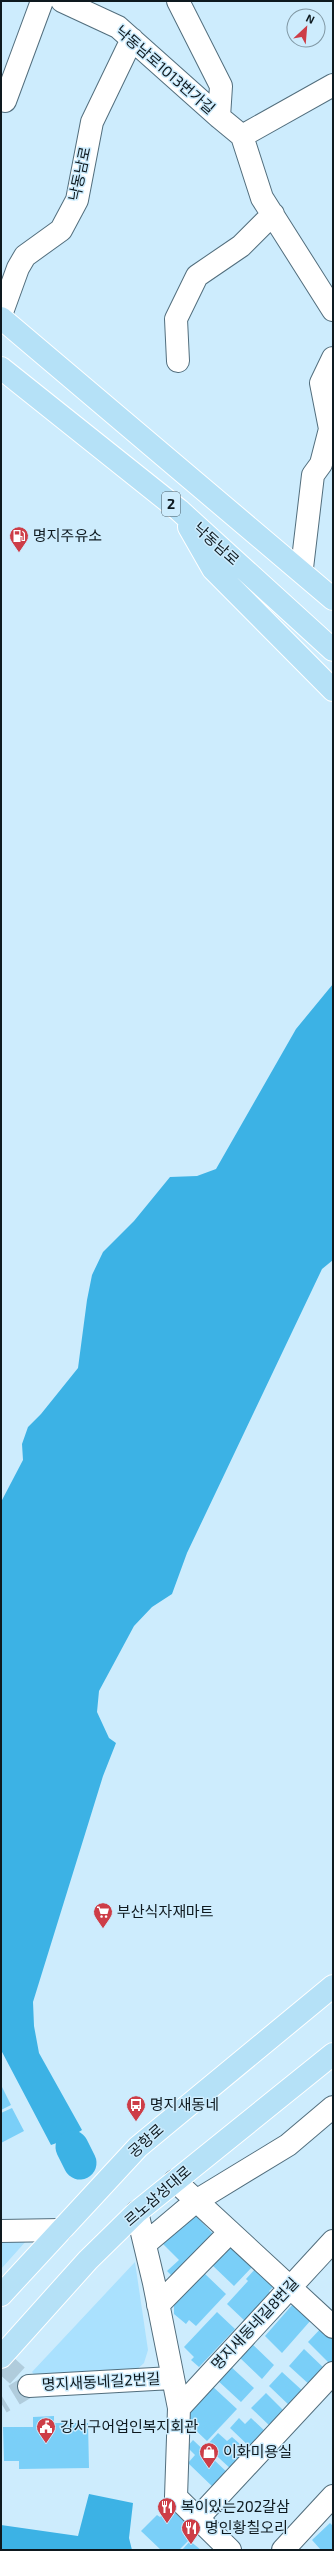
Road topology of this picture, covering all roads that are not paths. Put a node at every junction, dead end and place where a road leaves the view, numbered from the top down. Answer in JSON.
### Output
{"nodes":[{"id":1,"x":42,"y":1,"type":"edge"},
{"id":2,"x":62,"y":1,"type":"edge"},
{"id":3,"x":178,"y":1,"type":"edge"},
{"id":4,"x":132,"y":39,"type":"junction"},
{"id":5,"x":333,"y":85,"type":"edge"},
{"id":6,"x":5,"y":101,"type":"dead end"},
{"id":7,"x":219,"y":117,"type":"junction"},
{"id":8,"x":242,"y":136,"type":"junction"},
{"id":9,"x":273,"y":214,"type":"junction"},
{"id":10,"x":333,"y":310,"type":"edge"},
{"id":11,"x":1,"y":317,"type":"edge"},
{"id":12,"x":333,"y":358,"type":"edge"},
{"id":13,"x":178,"y":361,"type":"dead end"},
{"id":14,"x":1,"y":368,"type":"edge"},
{"id":15,"x":331,"y":428,"type":"edge"},
{"id":16,"x":179,"y":510,"type":"junction"},
{"id":17,"x":282,"y":555,"type":"junction"},
{"id":18,"x":302,"y":568,"type":"junction"},
{"id":19,"x":333,"y":588,"type":"edge"},
{"id":20,"x":333,"y":599,"type":"edge"},
{"id":21,"x":333,"y":650,"type":"edge"},
{"id":22,"x":333,"y":690,"type":"edge"},
{"id":23,"x":333,"y":1974,"type":"edge"},
{"id":24,"x":333,"y":1986,"type":"edge"},
{"id":25,"x":299,"y":2013,"type":"junction"},
{"id":26,"x":333,"y":2054,"type":"edge"},
{"id":27,"x":333,"y":2107,"type":"edge"},
{"id":28,"x":175,"y":2181,"type":"junction"},
{"id":29,"x":196,"y":2201,"type":"junction"},
{"id":30,"x":137,"y":2212,"type":"junction"},
{"id":31,"x":61,"y":2230,"type":"junction"},
{"id":32,"x":1,"y":2231,"type":"edge"},
{"id":33,"x":230,"y":2232,"type":"junction"},
{"id":34,"x":333,"y":2242,"type":"edge"},
{"id":35,"x":145,"y":2244,"type":"junction"},
{"id":36,"x":289,"y":2287,"type":"junction"},
{"id":37,"x":1,"y":2295,"type":"edge"},
{"id":38,"x":158,"y":2305,"type":"junction"},
{"id":39,"x":333,"y":2327,"type":"edge"},
{"id":40,"x":1,"y":2357,"type":"edge"},
{"id":41,"x":333,"y":2373,"type":"edge"},
{"id":42,"x":172,"y":2378,"type":"junction"},
{"id":43,"x":29,"y":2386,"type":"dead end"},
{"id":44,"x":179,"y":2408,"type":"junction"},
{"id":45,"x":333,"y":2496,"type":"edge"},
{"id":46,"x":198,"y":2518,"type":"junction"},
{"id":47,"x":230,"y":2550,"type":"edge"},
{"id":48,"x":283,"y":2550,"type":"edge"}],
"edges":[{"from":1,"to":6,"type":"street"},
{"from":2,"to":4,"type":"street","name":"낙동남로1013번가길"},
{"from":3,"to":7,"type":"street"},
{"from":4,"to":7,"type":"street","name":"낙동남로1013번가길"},
{"from":4,"to":11,"type":"street","name":"낙동남로"},
{"from":5,"to":8,"type":"street"},
{"from":7,"to":8,"type":"street","name":"낙동남로1013번가길"},
{"from":8,"to":9,"type":"street"},
{"from":9,"to":10,"type":"street"},
{"from":9,"to":13,"type":"street"},
{"from":11,"to":17,"type":"main road","name":"낙동남로","number":"2"},
{"from":12,"to":15,"type":"street"},
{"from":14,"to":16,"type":"main road","name":"낙동남로","number":"2"},
{"from":15,"to":18,"type":"street"},
{"from":16,"to":21,"type":"main road","name":"낙동남로","number":"2"},
{"from":16,"to":22,"type":"main road"},
{"from":17,"to":18,"type":"main road"},
{"from":17,"to":20,"type":"main road","name":"낙동남로","number":"2"},
{"from":18,"to":19,"type":"main road"},
{"from":23,"to":25,"type":"main road"},
{"from":24,"to":25,"type":"main road","name":"공항로"},
{"from":25,"to":31,"type":"main road","name":"공항로"},
{"from":26,"to":28,"type":"main road","name":"르노삼성대로"},
{"from":27,"to":29,"type":"street"},
{"from":28,"to":29,"type":"street"},
{"from":28,"to":30,"type":"main road","name":"르노삼성대로"},
{"from":29,"to":33,"type":"street"},
{"from":29,"to":35,"type":"street"},
{"from":30,"to":35,"type":"street","name":"명지새동네길2번길"},
{"from":30,"to":40,"type":"main road","name":"르노삼성대로"},
{"from":31,"to":32,"type":"street"},
{"from":31,"to":37,"type":"main road"},
{"from":33,"to":36,"type":"street"},
{"from":33,"to":38,"type":"street"},
{"from":34,"to":36,"type":"street","name":"명지새동네길8번길"},
{"from":35,"to":38,"type":"street","name":"명지새동네길2번길"},
{"from":36,"to":39,"type":"street"},
{"from":36,"to":44,"type":"street","name":"명지새동네길8번길"},
{"from":38,"to":42,"type":"street","name":"명지새동네길2번길"},
{"from":41,"to":46,"type":"street"},
{"from":42,"to":43,"type":"street","name":"명지새동네길2번길"},
{"from":42,"to":44,"type":"street","name":"명지새동네길2번길"},
{"from":44,"to":46,"type":"street","name":"명지새동네길2번길"},
{"from":45,"to":48,"type":"street"},
{"from":46,"to":47,"type":"street","name":"명지새동네길2번길"}]}
